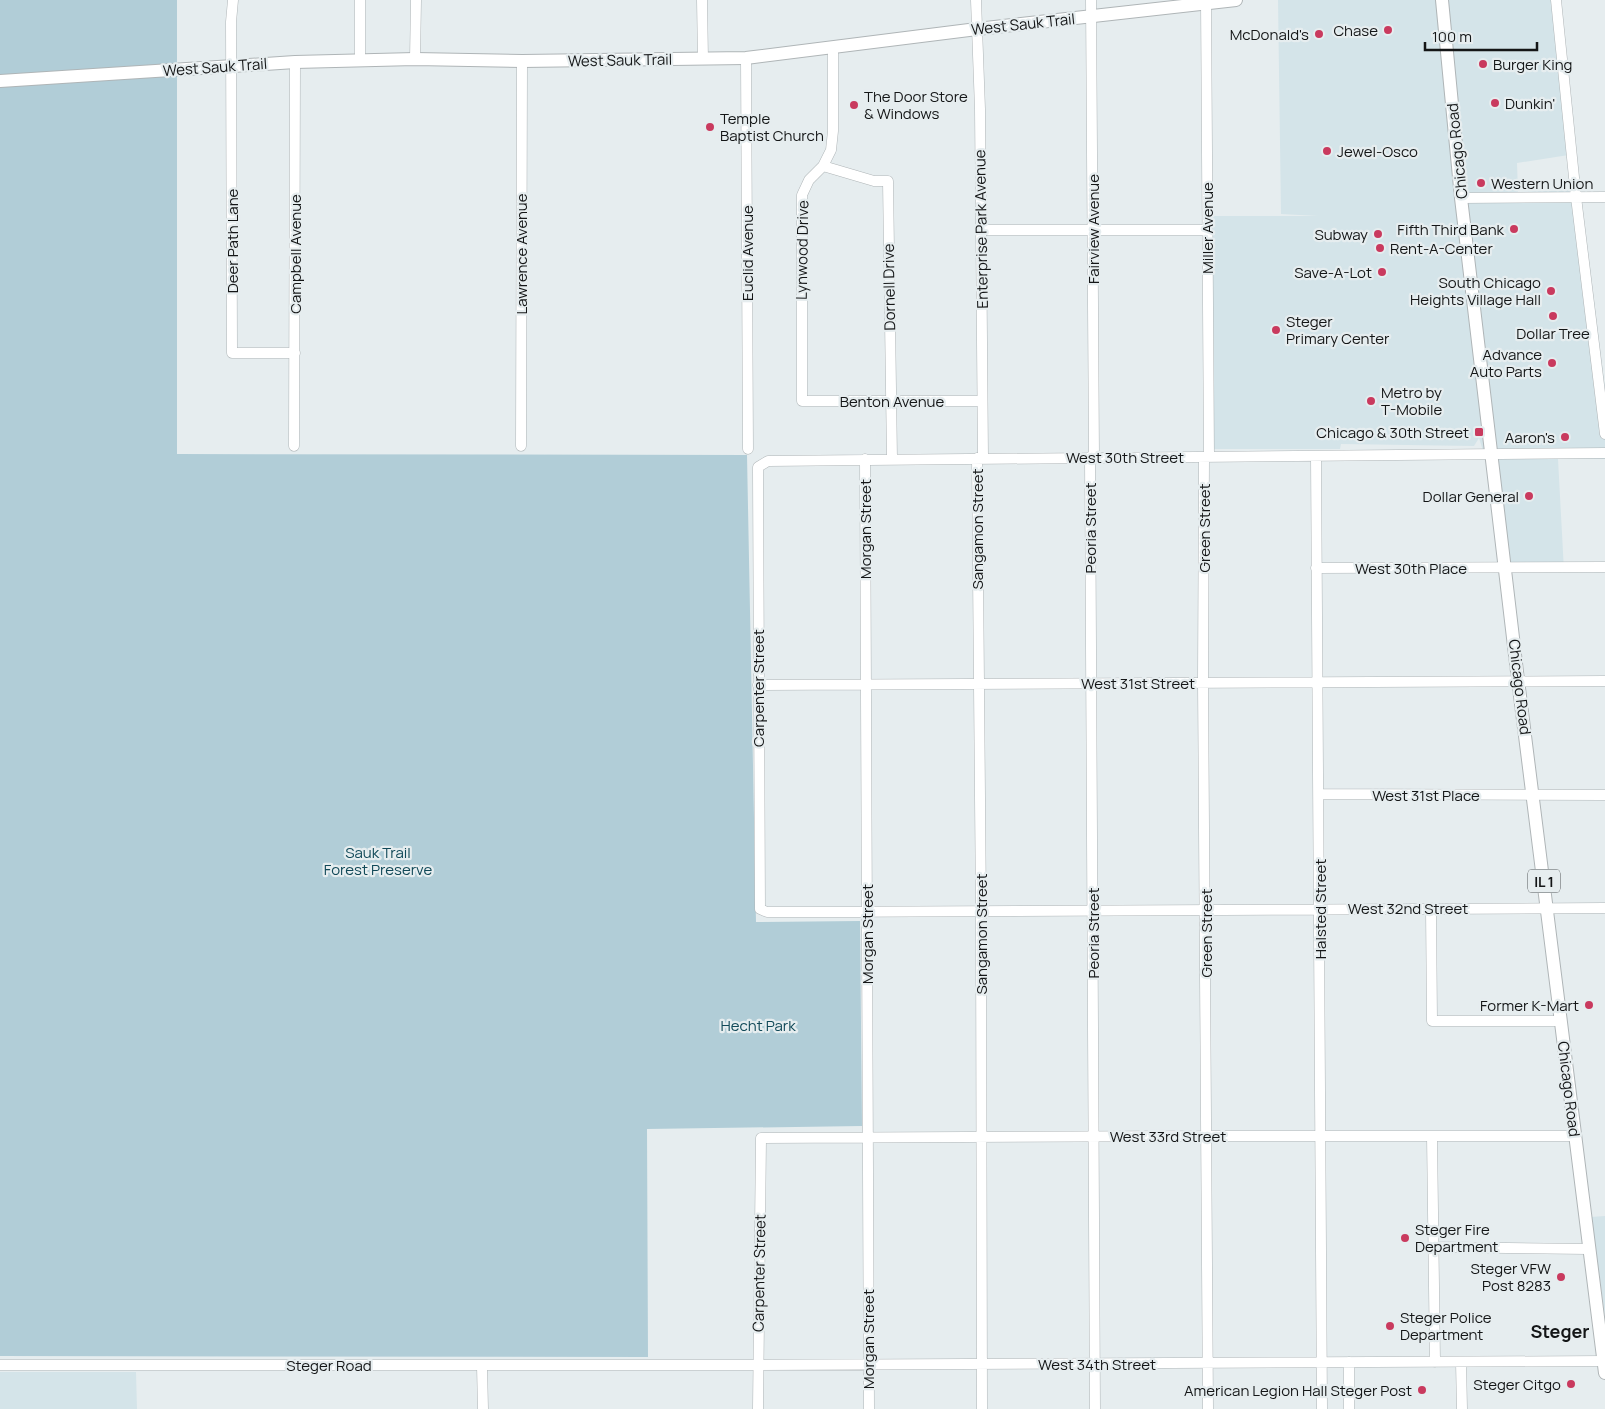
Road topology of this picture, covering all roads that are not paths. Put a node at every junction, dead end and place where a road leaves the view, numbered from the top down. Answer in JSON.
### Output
{"nodes":[{"id":1,"x":233,"y":0,"type":"edge"},
{"id":2,"x":360,"y":0,"type":"edge"},
{"id":3,"x":416,"y":0,"type":"edge"},
{"id":4,"x":702,"y":0,"type":"edge"},
{"id":5,"x":976,"y":0,"type":"edge"},
{"id":6,"x":1091,"y":0,"type":"edge"},
{"id":7,"x":1236,"y":0,"type":"edge"},
{"id":8,"x":1442,"y":0,"type":"edge"},
{"id":9,"x":1556,"y":0,"type":"edge"},
{"id":10,"x":1206,"y":2,"type":"edge"},
{"id":11,"x":1092,"y":17,"type":"junction"},
{"id":12,"x":977,"y":29,"type":"junction"},
{"id":13,"x":833,"y":48,"type":"junction"},
{"id":14,"x":746,"y":58,"type":"junction"},
{"id":15,"x":415,"y":60,"type":"junction"},
{"id":16,"x":703,"y":60,"type":"junction"},
{"id":17,"x":360,"y":61,"type":"junction"},
{"id":18,"x":522,"y":61,"type":"junction"},
{"id":19,"x":296,"y":62,"type":"junction"},
{"id":20,"x":231,"y":66,"type":"junction"},
{"id":21,"x":0,"y":81,"type":"edge"},
{"id":22,"x":824,"y":166,"type":"junction"},
{"id":23,"x":1576,"y":197,"type":"junction"},
{"id":24,"x":1605,"y":197,"type":"edge"},
{"id":25,"x":1461,"y":198,"type":"junction"},
{"id":26,"x":981,"y":230,"type":"junction"},
{"id":27,"x":1094,"y":230,"type":"junction"},
{"id":28,"x":1206,"y":230,"type":"junction"},
{"id":29,"x":295,"y":354,"type":"junction"},
{"id":30,"x":802,"y":401,"type":"joint"},
{"id":31,"x":891,"y":401,"type":"junction"},
{"id":32,"x":982,"y":401,"type":"junction"},
{"id":33,"x":1605,"y":434,"type":"edge"},
{"id":34,"x":294,"y":446,"type":"dead end"},
{"id":35,"x":520,"y":446,"type":"dead end"},
{"id":36,"x":748,"y":449,"type":"dead end"},
{"id":37,"x":1605,"y":453,"type":"edge"},
{"id":38,"x":1493,"y":454,"type":"junction"},
{"id":39,"x":1206,"y":456,"type":"junction"},
{"id":40,"x":1316,"y":456,"type":"junction"},
{"id":41,"x":1092,"y":457,"type":"junction"},
{"id":42,"x":980,"y":458,"type":"junction"},
{"id":43,"x":865,"y":459,"type":"junction"},
{"id":44,"x":892,"y":459,"type":"junction"},
{"id":45,"x":758,"y":467,"type":"joint"},
{"id":46,"x":1506,"y":567,"type":"junction"},
{"id":47,"x":1605,"y":567,"type":"edge"},
{"id":48,"x":1316,"y":568,"type":"junction"},
{"id":49,"x":1518,"y":680,"type":"junction"},
{"id":50,"x":1605,"y":680,"type":"edge"},
{"id":51,"x":1203,"y":682,"type":"junction"},
{"id":52,"x":1317,"y":682,"type":"junction"},
{"id":53,"x":1091,"y":683,"type":"junction"},
{"id":54,"x":978,"y":684,"type":"junction"},
{"id":55,"x":758,"y":685,"type":"junction"},
{"id":56,"x":866,"y":685,"type":"junction"},
{"id":57,"x":1319,"y":794,"type":"junction"},
{"id":58,"x":1605,"y":795,"type":"edge"},
{"id":59,"x":1534,"y":796,"type":"junction"},
{"id":60,"x":1431,"y":908,"type":"junction"},
{"id":61,"x":1547,"y":908,"type":"junction"},
{"id":62,"x":1605,"y":908,"type":"edge"},
{"id":63,"x":760,"y":909,"type":"joint"},
{"id":64,"x":1320,"y":909,"type":"junction"},
{"id":65,"x":1093,"y":910,"type":"junction"},
{"id":66,"x":1206,"y":910,"type":"junction"},
{"id":67,"x":981,"y":911,"type":"junction"},
{"id":68,"x":867,"y":912,"type":"junction"},
{"id":69,"x":1560,"y":1020,"type":"junction"},
{"id":70,"x":1093,"y":1136,"type":"junction"},
{"id":71,"x":1207,"y":1136,"type":"junction"},
{"id":72,"x":1321,"y":1136,"type":"junction"},
{"id":73,"x":1432,"y":1136,"type":"junction"},
{"id":74,"x":1575,"y":1136,"type":"junction"},
{"id":75,"x":981,"y":1137,"type":"junction"},
{"id":76,"x":761,"y":1138,"type":"joint"},
{"id":77,"x":867,"y":1138,"type":"junction"},
{"id":78,"x":1433,"y":1247,"type":"junction"},
{"id":79,"x":1589,"y":1249,"type":"junction"},
{"id":80,"x":1321,"y":1362,"type":"junction"},
{"id":81,"x":1348,"y":1362,"type":"junction"},
{"id":82,"x":1435,"y":1362,"type":"junction"},
{"id":83,"x":1461,"y":1362,"type":"junction"},
{"id":84,"x":1208,"y":1363,"type":"junction"},
{"id":85,"x":658,"y":1364,"type":"joint"},
{"id":86,"x":982,"y":1364,"type":"junction"},
{"id":87,"x":1094,"y":1364,"type":"junction"},
{"id":88,"x":0,"y":1365,"type":"edge"},
{"id":89,"x":758,"y":1365,"type":"junction"},
{"id":90,"x":869,"y":1365,"type":"junction"},
{"id":91,"x":1605,"y":1365,"type":"edge"},
{"id":92,"x":482,"y":1366,"type":"junction"},
{"id":93,"x":483,"y":1409,"type":"edge"},
{"id":94,"x":758,"y":1409,"type":"edge"},
{"id":95,"x":869,"y":1409,"type":"edge"},
{"id":96,"x":982,"y":1409,"type":"edge"},
{"id":97,"x":1095,"y":1409,"type":"edge"},
{"id":98,"x":1208,"y":1409,"type":"edge"},
{"id":99,"x":1322,"y":1409,"type":"edge"},
{"id":100,"x":1349,"y":1409,"type":"edge"},
{"id":101,"x":1462,"y":1409,"type":"edge"}],
"edges":[{"from":1,"to":20,"type":"street"},
{"from":2,"to":17,"type":"street"},
{"from":3,"to":15,"type":"street"},
{"from":4,"to":16,"type":"street"},
{"from":5,"to":12,"type":"street","name":"Enterprise Park Avenue"},
{"from":6,"to":11,"type":"street","name":"Fairview Avenue"},
{"from":7,"to":10,"type":"main road","name":"West Sauk Trail"},
{"from":8,"to":25,"type":"main road","name":"Chicago Road","number":"IL 1"},
{"from":9,"to":23,"type":"street"},
{"from":10,"to":11,"type":"main road","name":"West Sauk Trail"},
{"from":10,"to":28,"type":"street","name":"Miller Avenue"},
{"from":11,"to":12,"type":"main road","name":"West Sauk Trail"},
{"from":11,"to":27,"type":"street","name":"Fairview Avenue"},
{"from":12,"to":13,"type":"main road","name":"West Sauk Trail"},
{"from":12,"to":26,"type":"street","name":"Enterprise Park Avenue"},
{"from":13,"to":14,"type":"main road","name":"West Sauk Trail"},
{"from":13,"to":22,"type":"street","name":"Lynwood Drive"},
{"from":14,"to":16,"type":"main road","name":"West Sauk Trail"},
{"from":14,"to":36,"type":"street","name":"Euclid Avenue"},
{"from":15,"to":17,"type":"main road","name":"West Sauk Trail"},
{"from":15,"to":18,"type":"main road","name":"West Sauk Trail"},
{"from":16,"to":18,"type":"main road","name":"West Sauk Trail"},
{"from":17,"to":19,"type":"main road","name":"West Sauk Trail"},
{"from":18,"to":35,"type":"street","name":"Lawrence Avenue"},
{"from":19,"to":20,"type":"main road","name":"West Sauk Trail"},
{"from":19,"to":29,"type":"street","name":"Campbell Avenue"},
{"from":20,"to":21,"type":"main road","name":"West Sauk Trail"},
{"from":20,"to":29,"type":"street","name":"Deer Path Lane"},
{"from":22,"to":30,"type":"street","name":"Lynwood Drive"},
{"from":22,"to":31,"type":"street","name":"Dornell Drive"},
{"from":23,"to":24,"type":"street"},
{"from":23,"to":25,"type":"street"},
{"from":23,"to":33,"type":"street"},
{"from":25,"to":38,"type":"main road","name":"Chicago Road","number":"IL 1"},
{"from":26,"to":27,"type":"street"},
{"from":26,"to":32,"type":"street","name":"Enterprise Park Avenue"},
{"from":27,"to":28,"type":"street"},
{"from":27,"to":41,"type":"street","name":"Fairview Avenue"},
{"from":28,"to":39,"type":"street","name":"Miller Avenue"},
{"from":29,"to":34,"type":"street","name":"Campbell Avenue"},
{"from":30,"to":31,"type":"street","name":"Benton Avenue"},
{"from":31,"to":32,"type":"street","name":"Benton Avenue"},
{"from":31,"to":44,"type":"street","name":"Dornell Drive"},
{"from":32,"to":42,"type":"street","name":"Enterprise Park Avenue"},
{"from":37,"to":38,"type":"street","name":"West 30th Street"},
{"from":38,"to":40,"type":"street","name":"West 30th Street"},
{"from":38,"to":46,"type":"main road","name":"Chicago Road","number":"IL 1"},
{"from":39,"to":40,"type":"street","name":"West 30th Street"},
{"from":39,"to":41,"type":"street","name":"West 30th Street"},
{"from":39,"to":51,"type":"street","name":"Green Street"},
{"from":40,"to":48,"type":"street","name":"Halsted Street"},
{"from":41,"to":42,"type":"street","name":"West 30th Street"},
{"from":41,"to":53,"type":"street","name":"Peoria Street"},
{"from":42,"to":44,"type":"street","name":"West 30th Street"},
{"from":42,"to":54,"type":"street","name":"Sangamon Street"},
{"from":43,"to":44,"type":"street","name":"West 30th Street"},
{"from":43,"to":45,"type":"street","name":"West 30th Street"},
{"from":43,"to":56,"type":"street","name":"Morgan Street"},
{"from":45,"to":55,"type":"street","name":"Carpenter Street"},
{"from":46,"to":47,"type":"street","name":"West 30th Place"},
{"from":46,"to":48,"type":"street","name":"West 30th Place"},
{"from":46,"to":49,"type":"main road","name":"Chicago Road","number":"IL 1"},
{"from":48,"to":52,"type":"street","name":"Halsted Street"},
{"from":49,"to":50,"type":"street","name":"West 31st Street"},
{"from":49,"to":52,"type":"street","name":"West 31st Street"},
{"from":49,"to":59,"type":"main road","name":"Chicago Road","number":"IL 1"},
{"from":51,"to":52,"type":"street","name":"West 31st Street"},
{"from":51,"to":53,"type":"street","name":"West 31st Street"},
{"from":51,"to":66,"type":"street","name":"Green Street"},
{"from":52,"to":57,"type":"street","name":"Halsted Street"},
{"from":53,"to":54,"type":"street","name":"West 31st Street"},
{"from":53,"to":65,"type":"street","name":"Peoria Street"},
{"from":54,"to":56,"type":"street","name":"West 31st Street"},
{"from":54,"to":67,"type":"street","name":"Sangamon Street"},
{"from":55,"to":56,"type":"street","name":"West 31st Street"},
{"from":55,"to":63,"type":"street","name":"Carpenter Street"},
{"from":56,"to":68,"type":"street","name":"Morgan Street"},
{"from":57,"to":59,"type":"street","name":"West 31st Place"},
{"from":57,"to":64,"type":"street","name":"Halsted Street"},
{"from":58,"to":59,"type":"street","name":"West 31st Place"},
{"from":59,"to":61,"type":"main road","name":"Chicago Road","number":"IL 1"},
{"from":60,"to":61,"type":"street","name":"West 32nd Street"},
{"from":60,"to":64,"type":"street","name":"West 32nd Street"},
{"from":60,"to":69,"type":"street"},
{"from":61,"to":62,"type":"street","name":"West 32nd Street"},
{"from":61,"to":69,"type":"main road","name":"Chicago Road","number":"IL 1"},
{"from":63,"to":68,"type":"street","name":"West 32nd Street"},
{"from":64,"to":66,"type":"street","name":"West 32nd Street"},
{"from":64,"to":72,"type":"street","name":"Halsted Street"},
{"from":65,"to":66,"type":"street","name":"West 32nd Street"},
{"from":65,"to":67,"type":"street","name":"West 32nd Street"},
{"from":65,"to":70,"type":"street","name":"Peoria Street"},
{"from":66,"to":71,"type":"street","name":"Green Street"},
{"from":67,"to":68,"type":"street","name":"West 32nd Street"},
{"from":67,"to":75,"type":"street","name":"Sangamon Street"},
{"from":68,"to":77,"type":"street","name":"Morgan Street"},
{"from":69,"to":74,"type":"main road","name":"Chicago Road","number":"IL 1"},
{"from":70,"to":71,"type":"street","name":"West 33rd Street"},
{"from":70,"to":75,"type":"street","name":"West 33rd Street"},
{"from":70,"to":87,"type":"street","name":"Peoria Street"},
{"from":71,"to":72,"type":"street","name":"West 33rd Street"},
{"from":71,"to":84,"type":"street","name":"Green Street"},
{"from":72,"to":73,"type":"street","name":"West 33rd Street"},
{"from":72,"to":80,"type":"street","name":"Halsted Street"},
{"from":73,"to":74,"type":"street","name":"West 33rd Street"},
{"from":73,"to":78,"type":"street"},
{"from":74,"to":79,"type":"main road","name":"Chicago Road","number":"IL 1"},
{"from":75,"to":77,"type":"street","name":"West 33rd Street"},
{"from":75,"to":86,"type":"street","name":"Sangamon Street"},
{"from":76,"to":77,"type":"street","name":"West 33rd Street"},
{"from":76,"to":89,"type":"street","name":"Carpenter Street"},
{"from":77,"to":90,"type":"street","name":"Morgan Street"},
{"from":78,"to":79,"type":"street"},
{"from":78,"to":82,"type":"street"},
{"from":79,"to":91,"type":"main road","name":"Chicago Road","number":"IL 1"},
{"from":80,"to":81,"type":"street","name":"West 34th Street"},
{"from":80,"to":84,"type":"street","name":"West 34th Street"},
{"from":80,"to":99,"type":"street","name":"Halsted Street"},
{"from":81,"to":82,"type":"street","name":"West 34th Street"},
{"from":81,"to":100,"type":"street"},
{"from":82,"to":83,"type":"street","name":"West 34th Street"},
{"from":83,"to":91,"type":"street","name":"West 34th Street"},
{"from":83,"to":101,"type":"street"},
{"from":84,"to":87,"type":"street","name":"West 34th Street"},
{"from":84,"to":98,"type":"street","name":"Green Street"},
{"from":85,"to":89,"type":"street","name":"West 34th Street"},
{"from":85,"to":92,"type":"street","name":"Steger Road"},
{"from":86,"to":87,"type":"street","name":"West 34th Street"},
{"from":86,"to":90,"type":"street","name":"West 34th Street"},
{"from":86,"to":96,"type":"street","name":"Sangamon Street"},
{"from":87,"to":97,"type":"street","name":"Peoria Street"},
{"from":88,"to":92,"type":"street","name":"Steger Road"},
{"from":89,"to":90,"type":"street","name":"West 34th Street"},
{"from":89,"to":94,"type":"street","name":"Carpenter Street"},
{"from":90,"to":95,"type":"street","name":"Morgan Street"},
{"from":92,"to":93,"type":"street"}]}
